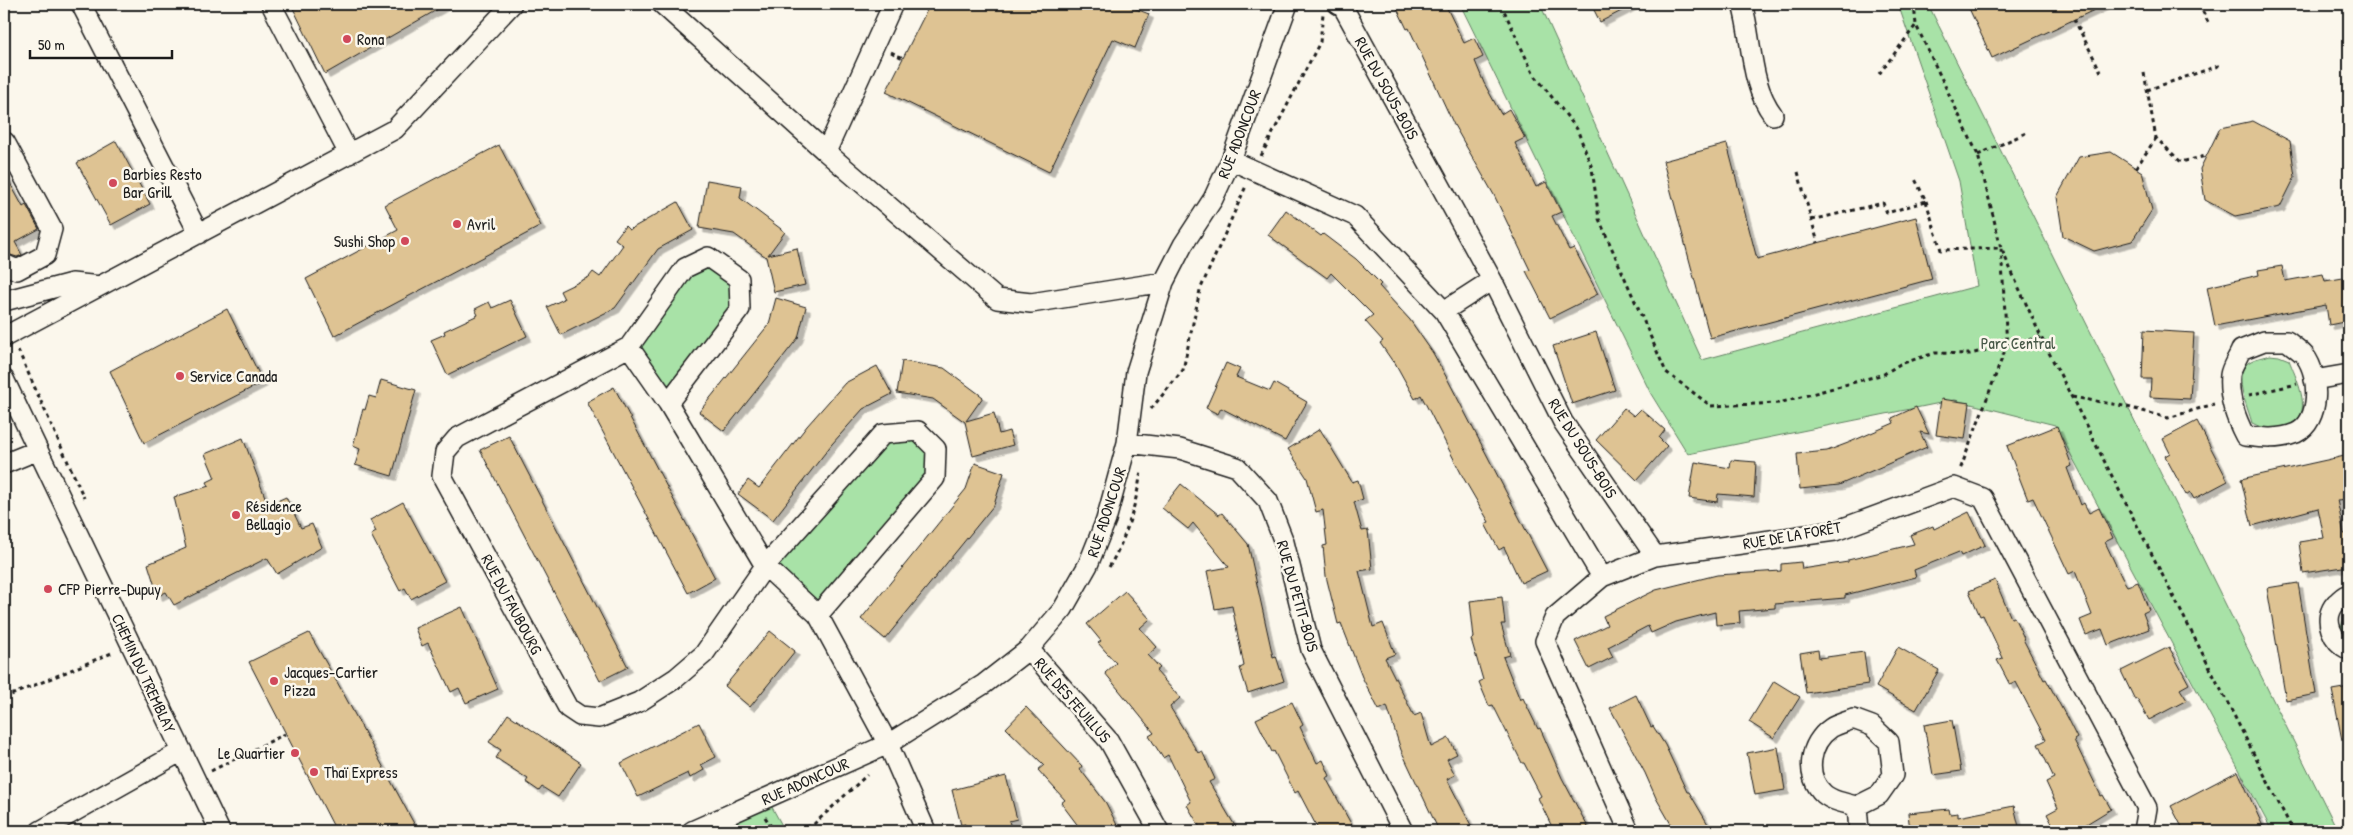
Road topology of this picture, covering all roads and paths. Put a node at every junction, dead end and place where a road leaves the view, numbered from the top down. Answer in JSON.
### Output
{"nodes":[{"id":1,"x":81,"y":4,"type":"edge"},
{"id":2,"x":271,"y":4,"type":"edge"},
{"id":3,"x":512,"y":4,"type":"edge"},
{"id":4,"x":662,"y":4,"type":"edge"},
{"id":5,"x":894,"y":4,"type":"edge"},
{"id":6,"x":1288,"y":4,"type":"edge"},
{"id":7,"x":1338,"y":4,"type":"edge"},
{"id":8,"x":1500,"y":4,"type":"edge"},
{"id":9,"x":1742,"y":4,"type":"edge"},
{"id":10,"x":1914,"y":4,"type":"edge"},
{"id":11,"x":2199,"y":4,"type":"edge"},
{"id":12,"x":2074,"y":20,"type":"dead end"},
{"id":13,"x":2209,"y":24,"type":"dead end"},
{"id":14,"x":1916,"y":25,"type":"junction"},
{"id":15,"x":886,"y":50,"type":"dead end"},
{"id":16,"x":903,"y":58,"type":"dead end"},
{"id":17,"x":2221,"y":65,"type":"dead end"},
{"id":18,"x":2101,"y":72,"type":"dead end"},
{"id":19,"x":2144,"y":73,"type":"dead end"},
{"id":20,"x":1879,"y":74,"type":"dead end"},
{"id":21,"x":2147,"y":90,"type":"junction"},
{"id":22,"x":1773,"y":115,"type":"dead end"},
{"id":23,"x":2028,"y":132,"type":"dead end"},
{"id":24,"x":2156,"y":138,"type":"junction"},
{"id":25,"x":5,"y":142,"type":"edge"},
{"id":26,"x":826,"y":152,"type":"junction"},
{"id":27,"x":349,"y":154,"type":"junction"},
{"id":28,"x":1978,"y":155,"type":"junction"},
{"id":29,"x":2206,"y":156,"type":"dead end"},
{"id":30,"x":1231,"y":160,"type":"junction"},
{"id":31,"x":2136,"y":168,"type":"dead end"},
{"id":32,"x":1798,"y":172,"type":"dead end"},
{"id":33,"x":1915,"y":179,"type":"dead end"},
{"id":34,"x":1926,"y":201,"type":"junction"},
{"id":35,"x":1812,"y":220,"type":"junction"},
{"id":36,"x":199,"y":234,"type":"junction"},
{"id":37,"x":1818,"y":243,"type":"dead end"},
{"id":38,"x":2001,"y":248,"type":"junction"},
{"id":39,"x":4,"y":264,"type":"edge"},
{"id":40,"x":1492,"y":280,"type":"junction"},
{"id":41,"x":1164,"y":282,"type":"junction"},
{"id":42,"x":100,"y":286,"type":"junction"},
{"id":43,"x":4,"y":301,"type":"edge"},
{"id":44,"x":1444,"y":311,"type":"junction"},
{"id":45,"x":4,"y":337,"type":"edge"},
{"id":46,"x":2041,"y":337,"type":"junction"},
{"id":47,"x":2007,"y":345,"type":"junction"},
{"id":48,"x":629,"y":347,"type":"junction"},
{"id":49,"x":2349,"y":374,"type":"edge"},
{"id":50,"x":4,"y":379,"type":"edge"},
{"id":51,"x":2314,"y":380,"type":"junction"},
{"id":52,"x":2072,"y":397,"type":"junction"},
{"id":53,"x":2231,"y":399,"type":"junction"},
{"id":54,"x":668,"y":403,"type":"junction"},
{"id":55,"x":1127,"y":443,"type":"junction"},
{"id":56,"x":38,"y":450,"type":"junction"},
{"id":57,"x":4,"y":464,"type":"edge"},
{"id":58,"x":1954,"y":487,"type":"junction"},
{"id":59,"x":1655,"y":556,"type":"junction"},
{"id":60,"x":765,"y":566,"type":"junction"},
{"id":61,"x":1602,"y":577,"type":"junction"},
{"id":62,"x":2349,"y":594,"type":"edge"},
{"id":63,"x":818,"y":615,"type":"junction"},
{"id":64,"x":131,"y":644,"type":"junction"},
{"id":65,"x":1029,"y":649,"type":"junction"},
{"id":66,"x":2349,"y":650,"type":"edge"},
{"id":67,"x":4,"y":698,"type":"edge"},
{"id":68,"x":285,"y":734,"type":"dead end"},
{"id":69,"x":888,"y":744,"type":"junction"},
{"id":70,"x":182,"y":751,"type":"junction"},
{"id":71,"x":195,"y":779,"type":"junction"},
{"id":72,"x":1857,"y":806,"type":"junction"},
{"id":73,"x":2145,"y":830,"type":"edge"},
{"id":74,"x":40,"y":831,"type":"edge"},
{"id":75,"x":220,"y":831,"type":"edge"},
{"id":76,"x":692,"y":831,"type":"edge"},
{"id":77,"x":926,"y":831,"type":"edge"},
{"id":78,"x":1159,"y":831,"type":"edge"},
{"id":79,"x":1403,"y":831,"type":"edge"},
{"id":80,"x":1629,"y":831,"type":"edge"},
{"id":81,"x":1860,"y":831,"type":"edge"},
{"id":82,"x":2293,"y":831,"type":"edge"}],
"edges":[{"from":1,"to":36,"type":"street"},
{"from":2,"to":27,"type":"street"},
{"from":3,"to":27,"type":"street"},
{"from":4,"to":26,"type":"street"},
{"from":5,"to":26,"type":"street"},
{"from":6,"to":30,"type":"street","name":"RUE ADONCOUR"},
{"from":7,"to":40,"type":"street","name":"RUE DU SOUS-BOIS"},
{"from":8,"to":47,"type":"path"},
{"from":9,"to":22,"type":"street"},
{"from":10,"to":14,"type":"path"},
{"from":11,"to":13,"type":"path"},
{"from":12,"to":18,"type":"path"},
{"from":14,"to":20,"type":"path"},
{"from":14,"to":28,"type":"path"},
{"from":15,"to":16,"type":"path"},
{"from":17,"to":21,"type":"path"},
{"from":19,"to":21,"type":"path"},
{"from":21,"to":24,"type":"path"},
{"from":23,"to":28,"type":"path"},
{"from":24,"to":29,"type":"path"},
{"from":24,"to":31,"type":"path"},
{"from":25,"to":39,"type":"street"},
{"from":26,"to":41,"type":"street"},
{"from":27,"to":36,"type":"street"},
{"from":28,"to":38,"type":"path"},
{"from":30,"to":41,"type":"street","name":"RUE ADONCOUR"},
{"from":30,"to":44,"type":"street"},
{"from":32,"to":35,"type":"path"},
{"from":33,"to":34,"type":"path"},
{"from":34,"to":35,"type":"path"},
{"from":34,"to":38,"type":"path"},
{"from":35,"to":37,"type":"path"},
{"from":36,"to":42,"type":"street"},
{"from":38,"to":46,"type":"path"},
{"from":38,"to":47,"type":"path"},
{"from":40,"to":44,"type":"street"},
{"from":40,"to":59,"type":"street","name":"RUE DU SOUS-BOIS"},
{"from":41,"to":55,"type":"street","name":"RUE ADONCOUR"},
{"from":42,"to":43,"type":"street"},
{"from":42,"to":45,"type":"street"},
{"from":44,"to":61,"type":"street"},
{"from":46,"to":47,"type":"path"},
{"from":46,"to":52,"type":"path"},
{"from":47,"to":58,"type":"path"},
{"from":48,"to":54,"type":"street"},
{"from":48,"to":54,"type":"street","name":"RUE DU FAUBOURG"},
{"from":48,"to":60,"type":"street","name":"RUE DU FAUBOURG"},
{"from":49,"to":51,"type":"street"},
{"from":50,"to":56,"type":"street","name":"CHEMIN DU TREMBLAY"},
{"from":51,"to":53,"type":"path"},
{"from":51,"to":53,"type":"street"},
{"from":51,"to":53,"type":"street"},
{"from":52,"to":53,"type":"path"},
{"from":52,"to":82,"type":"path"},
{"from":54,"to":60,"type":"street"},
{"from":55,"to":65,"type":"street","name":"RUE ADONCOUR"},
{"from":55,"to":79,"type":"street","name":"RUE DU PETIT-BOIS"},
{"from":56,"to":57,"type":"street"},
{"from":56,"to":64,"type":"street","name":"CHEMIN DU TREMBLAY"},
{"from":58,"to":59,"type":"street","name":"RUE DE LA FORÊT"},
{"from":58,"to":73,"type":"street"},
{"from":59,"to":61,"type":"street","name":"RUE DE LA FORÊT"},
{"from":60,"to":63,"type":"street"},
{"from":60,"to":63,"type":"street","name":"RUE DU FAUBOURG"},
{"from":61,"to":80,"type":"street","name":"RUE DE LA FORÊT"},
{"from":62,"to":66,"type":"street"},
{"from":63,"to":69,"type":"street"},
{"from":64,"to":67,"type":"path"},
{"from":64,"to":70,"type":"street","name":"CHEMIN DU TREMBLAY"},
{"from":65,"to":69,"type":"street","name":"RUE ADONCOUR"},
{"from":65,"to":78,"type":"street","name":"RUE DES FEUILLUS"},
{"from":68,"to":71,"type":"path"},
{"from":69,"to":76,"type":"street","name":"RUE ADONCOUR"},
{"from":69,"to":77,"type":"street"},
{"from":70,"to":71,"type":"street","name":"CHEMIN DU TREMBLAY"},
{"from":70,"to":74,"type":"street"},
{"from":71,"to":75,"type":"street","name":"CHEMIN DU TREMBLAY"},
{"from":72,"to":72,"type":"street"},
{"from":72,"to":81,"type":"street"}]}
